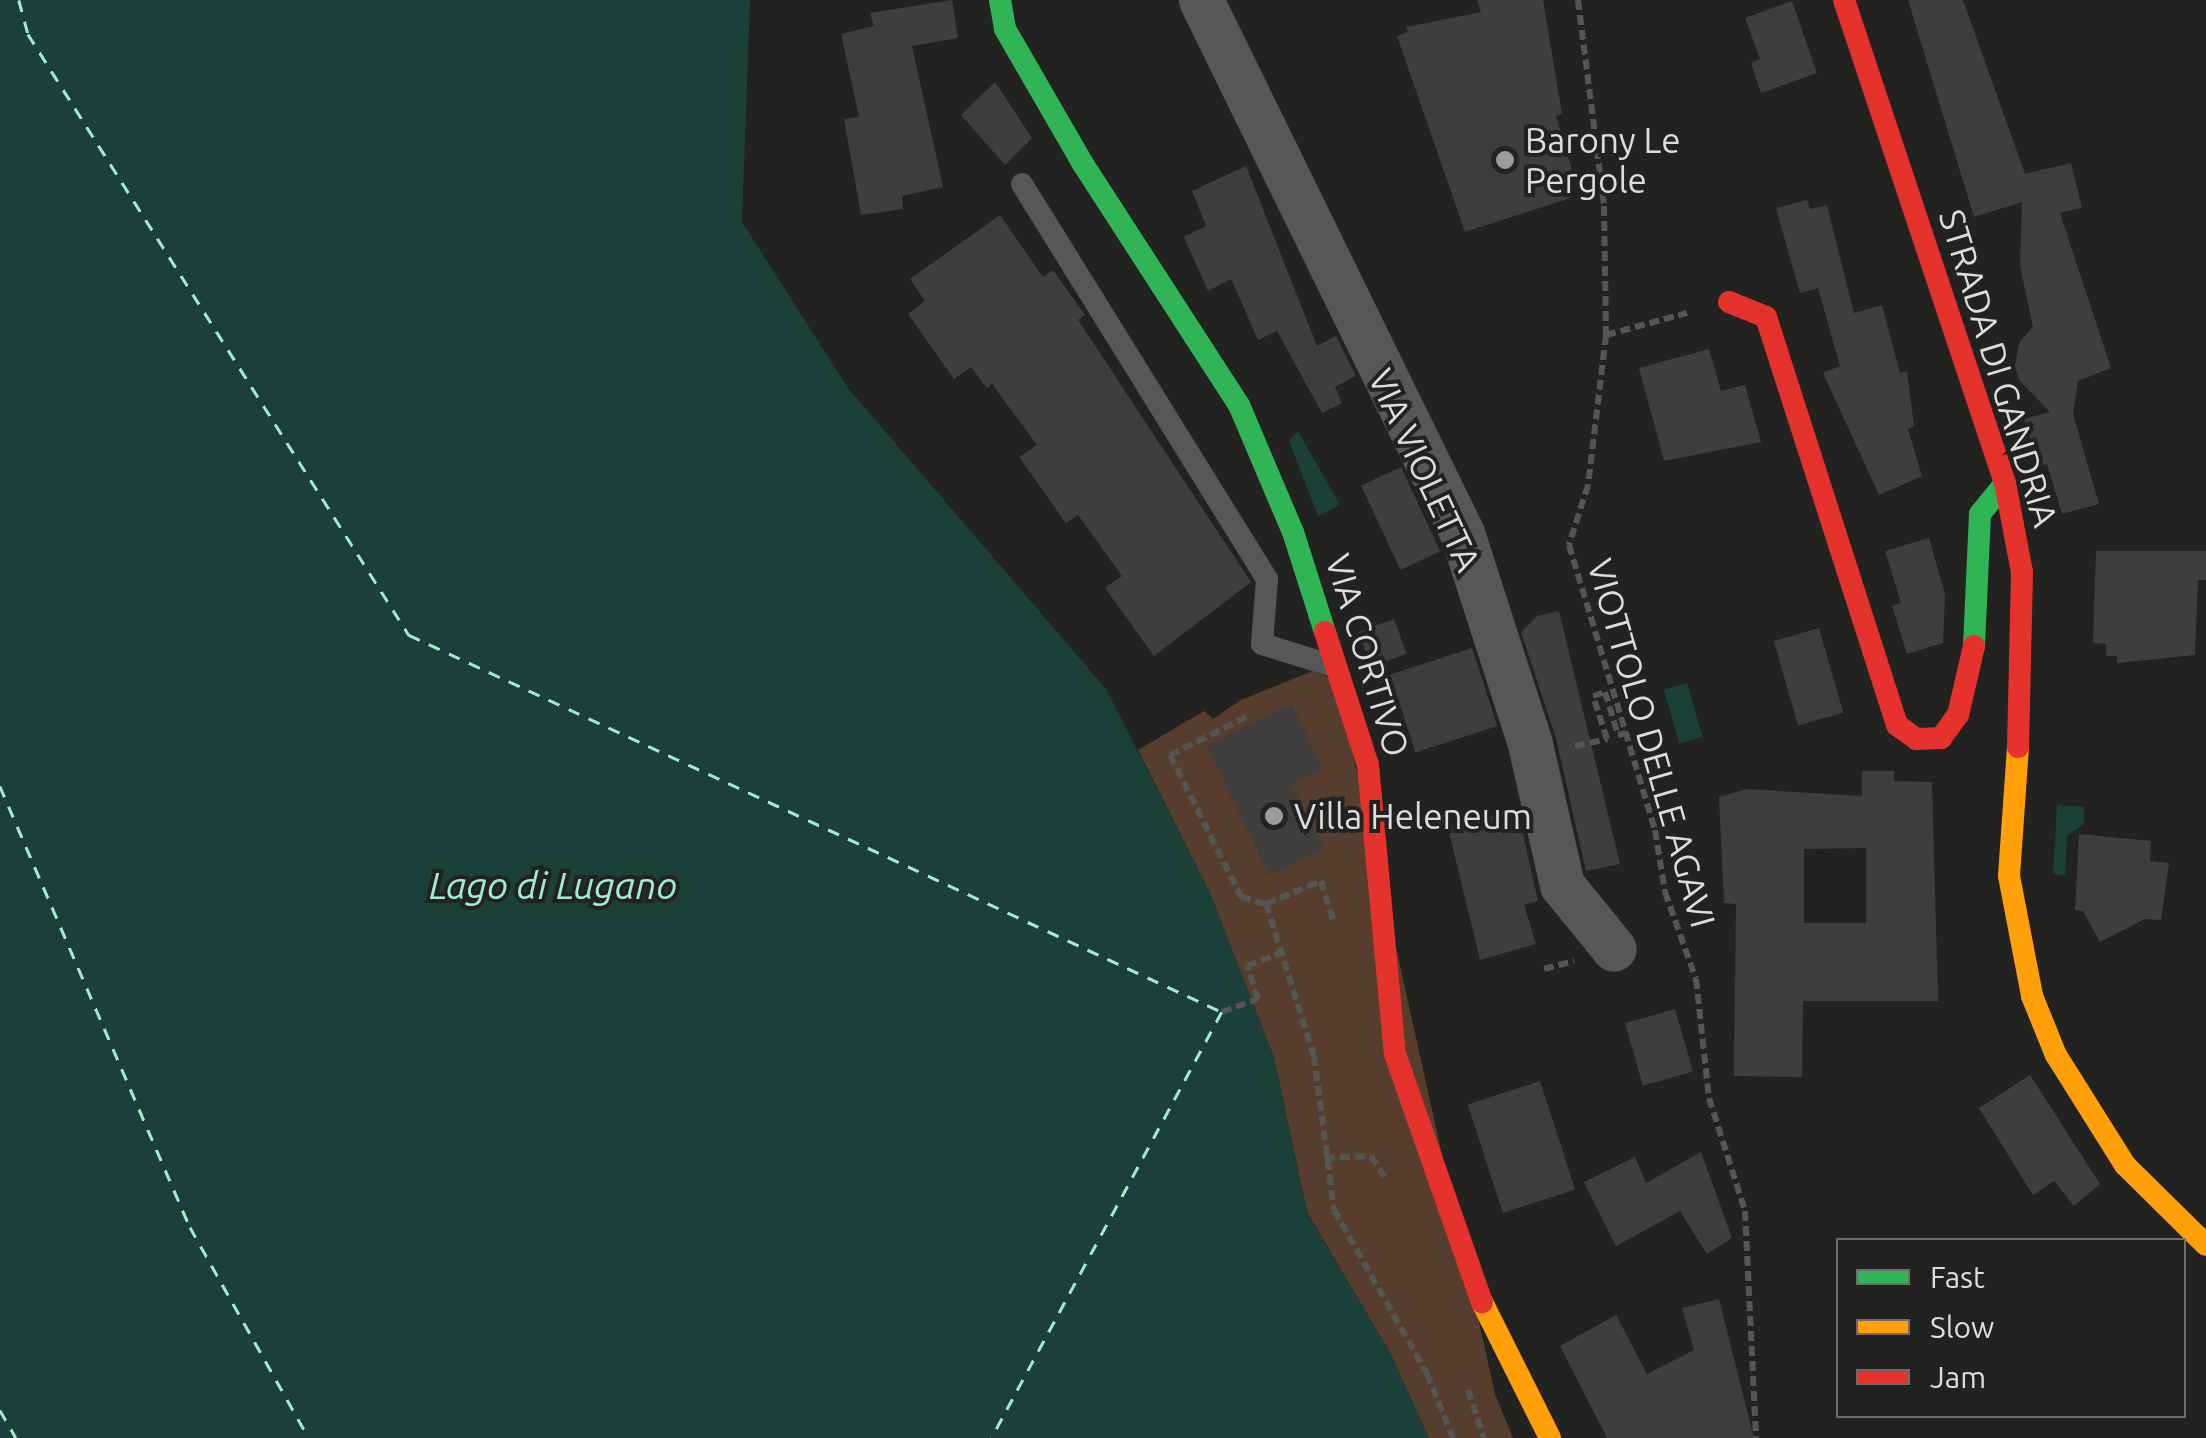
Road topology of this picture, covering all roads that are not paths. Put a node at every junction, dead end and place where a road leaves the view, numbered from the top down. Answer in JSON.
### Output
{"nodes":[{"id":1,"x":1000,"y":0,"type":"edge"},
{"id":2,"x":1201,"y":0,"type":"edge"},
{"id":3,"x":1844,"y":0,"type":"edge"},
{"id":4,"x":1022,"y":184,"type":"dead end"},
{"id":5,"x":1730,"y":302,"type":"road end"},
{"id":6,"x":2004,"y":483,"type":"junction"},
{"id":7,"x":1338,"y":667,"type":"junction"},
{"id":8,"x":1614,"y":949,"type":"dead end"},
{"id":9,"x":2206,"y":1244,"type":"edge"},
{"id":10,"x":1490,"y":1326,"type":"junction"},
{"id":11,"x":1522,"y":1438,"type":"edge"},
{"id":12,"x":1550,"y":1438,"type":"edge"}],
"edges":[{"from":1,"to":7,"type":"street","name":"VIA CORTIVO"},
{"from":2,"to":8,"type":"street","name":"VIA VIOLETTA"},
{"from":3,"to":6,"type":"street","name":"STRADA DI GANDRIA"},
{"from":4,"to":7,"type":"lane"},
{"from":5,"to":6,"type":"street"},
{"from":6,"to":9,"type":"street","name":"STRADA DI GANDRIA"},
{"from":7,"to":10,"type":"street","name":"VIA CORTIVO"},
{"from":10,"to":11,"type":"lane"},
{"from":10,"to":12,"type":"street","name":"VIA CORTIVO"}]}
